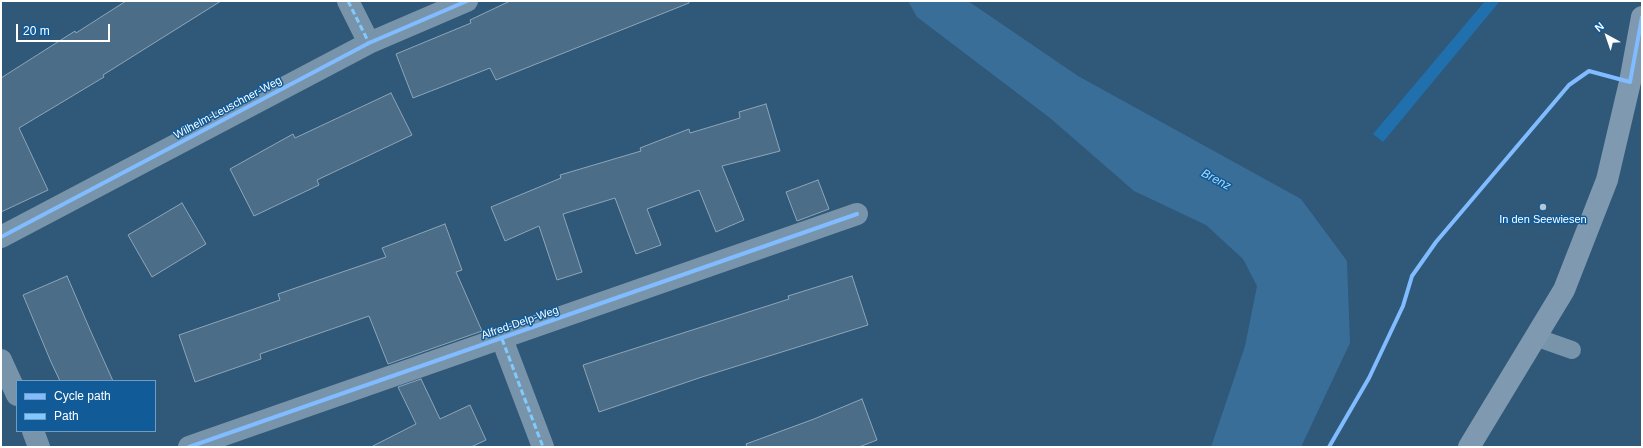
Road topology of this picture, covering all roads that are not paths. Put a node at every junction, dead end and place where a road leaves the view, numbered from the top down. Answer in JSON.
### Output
{"nodes":[{"id":1,"x":348,"y":1,"type":"edge"},
{"id":2,"x":467,"y":1,"type":"edge"},
{"id":3,"x":1642,"y":17,"type":"edge"},
{"id":4,"x":369,"y":43,"type":"junction"},
{"id":5,"x":857,"y":214,"type":"dead end"},
{"id":6,"x":1,"y":237,"type":"edge"},
{"id":7,"x":1535,"y":337,"type":"junction"},
{"id":8,"x":502,"y":339,"type":"junction"},
{"id":9,"x":1572,"y":350,"type":"dead end"},
{"id":10,"x":1,"y":360,"type":"edge"},
{"id":11,"x":16,"y":393,"type":"edge"},
{"id":12,"x":33,"y":432,"type":"edge"},
{"id":13,"x":39,"y":447,"type":"edge"},
{"id":14,"x":189,"y":447,"type":"edge"},
{"id":15,"x":543,"y":447,"type":"edge"},
{"id":16,"x":1468,"y":447,"type":"edge"}],
"edges":[{"from":1,"to":4,"type":"street"},
{"from":2,"to":4,"type":"street","name":"Wilhelm-Leuschner-Weg"},
{"from":3,"to":7,"type":"street"},
{"from":4,"to":6,"type":"street","name":"Wilhelm-Leuschner-Weg"},
{"from":5,"to":8,"type":"street","name":"Alfred-Delp-Weg"},
{"from":7,"to":9,"type":"lane"},
{"from":7,"to":16,"type":"street"},
{"from":8,"to":14,"type":"street","name":"Alfred-Delp-Weg"},
{"from":8,"to":15,"type":"street","name":"Alfred-Delp-Weg"},
{"from":10,"to":11,"type":"street"},
{"from":12,"to":13,"type":"street"}]}
